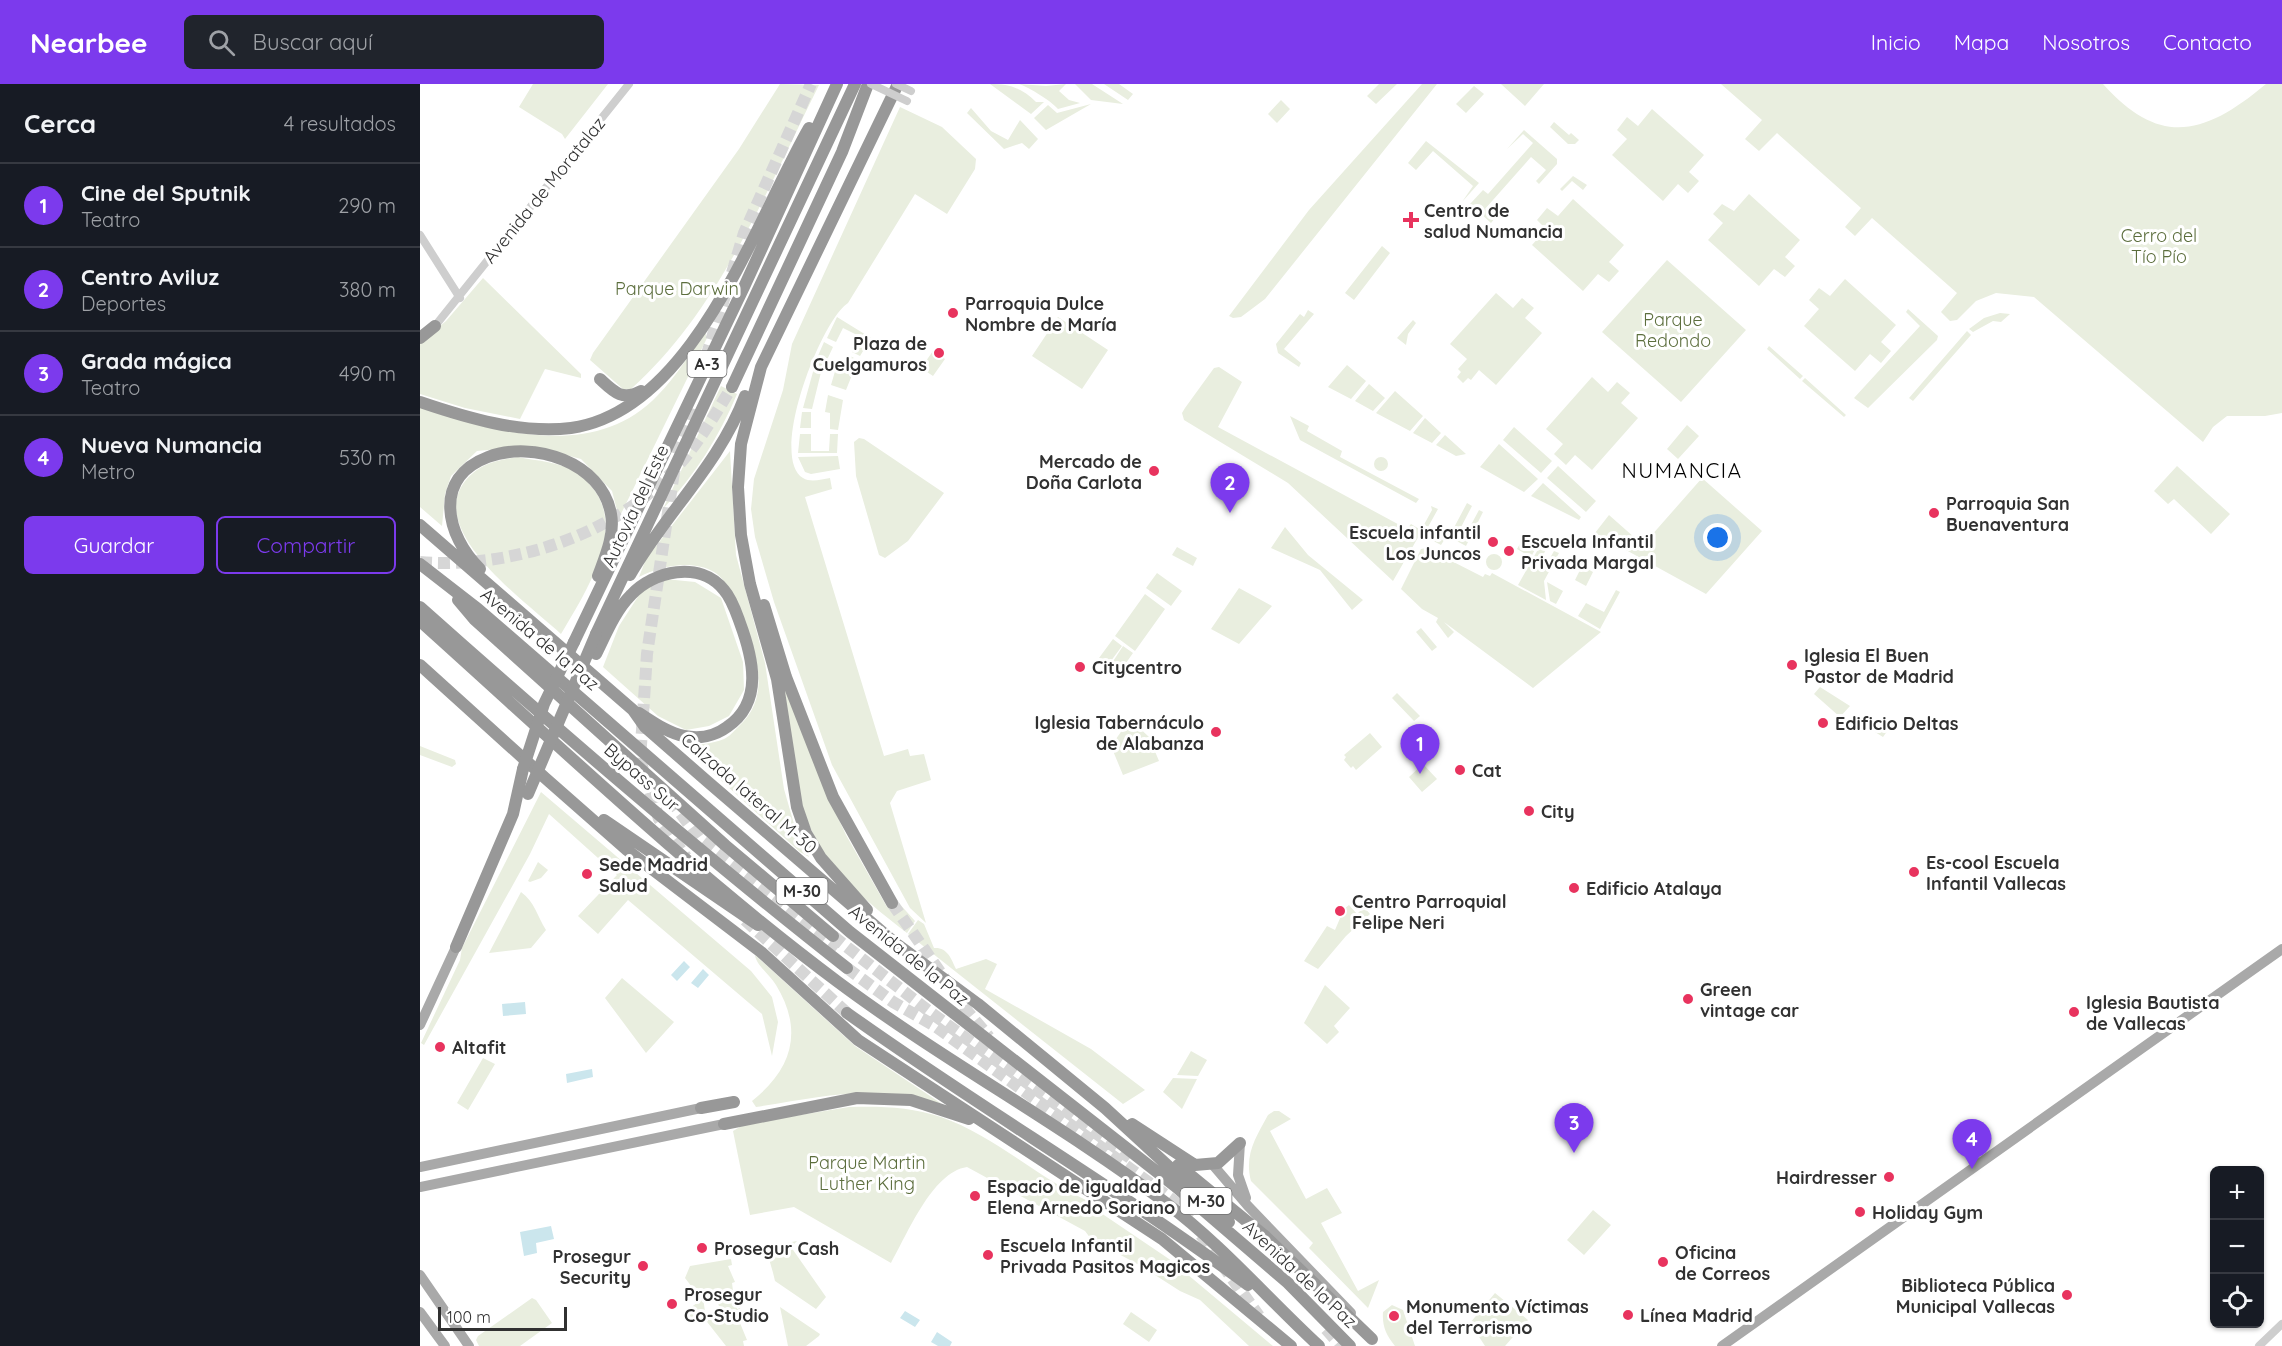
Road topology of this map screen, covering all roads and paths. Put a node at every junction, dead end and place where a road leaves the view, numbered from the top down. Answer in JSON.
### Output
{"nodes":[{"id":1,"x":629,"y":84,"type":"edge"},
{"id":2,"x":837,"y":84,"type":"edge"},
{"id":3,"x":855,"y":84,"type":"edge"},
{"id":4,"x":897,"y":84,"type":"edge"},
{"id":5,"x":868,"y":86,"type":"edge"},
{"id":6,"x":911,"y":91,"type":"dead end"},
{"id":7,"x":907,"y":101,"type":"dead end"},
{"id":8,"x":884,"y":112,"type":"junction"},
{"id":9,"x":420,"y":235,"type":"edge"},
{"id":10,"x":460,"y":298,"type":"junction"},
{"id":11,"x":435,"y":326,"type":"joint"},
{"id":12,"x":782,"y":327,"type":"junction"},
{"id":13,"x":420,"y":338,"type":"edge"},
{"id":14,"x":600,"y":379,"type":"dead end"},
{"id":15,"x":660,"y":379,"type":"junction"},
{"id":16,"x":732,"y":387,"type":"tunnel mouth"},
{"id":17,"x":420,"y":402,"type":"edge"},
{"id":18,"x":420,"y":525,"type":"edge"},
{"id":19,"x":420,"y":564,"type":"edge"},
{"id":20,"x":441,"y":581,"type":"junction"},
{"id":21,"x":420,"y":607,"type":"edge"},
{"id":22,"x":420,"y":621,"type":"edge"},
{"id":23,"x":596,"y":634,"type":"junction"},
{"id":24,"x":553,"y":642,"type":"junction"},
{"id":25,"x":574,"y":642,"type":"junction"},
{"id":26,"x":420,"y":665,"type":"edge"},
{"id":27,"x":633,"y":710,"type":"junction"},
{"id":28,"x":544,"y":777,"type":"junction"},
{"id":29,"x":528,"y":794,"type":"junction"},
{"id":30,"x":892,"y":903,"type":"tunnel mouth"},
{"id":31,"x":833,"y":936,"type":"tunnel mouth"},
{"id":32,"x":786,"y":941,"type":"junction"},
{"id":33,"x":456,"y":947,"type":"junction"},
{"id":34,"x":2282,"y":949,"type":"edge"},
{"id":35,"x":847,"y":968,"type":"tunnel mouth"},
{"id":36,"x":978,"y":1004,"type":"junction"},
{"id":37,"x":847,"y":1013,"type":"tunnel mouth"},
{"id":38,"x":420,"y":1025,"type":"edge"},
{"id":39,"x":734,"y":1102,"type":"dead end"},
{"id":40,"x":701,"y":1108,"type":"joint"},
{"id":41,"x":1121,"y":1120,"type":"junction"},
{"id":42,"x":724,"y":1124,"type":"joint"},
{"id":43,"x":1010,"y":1140,"type":"junction"},
{"id":44,"x":1240,"y":1143,"type":"joint"},
{"id":45,"x":1213,"y":1165,"type":"junction"},
{"id":46,"x":420,"y":1167,"type":"edge"},
{"id":47,"x":420,"y":1187,"type":"edge"},
{"id":48,"x":1121,"y":1197,"type":"junction"},
{"id":49,"x":1264,"y":1222,"type":"junction"},
{"id":50,"x":1161,"y":1239,"type":"junction"},
{"id":51,"x":420,"y":1275,"type":"edge"},
{"id":52,"x":1288,"y":1283,"type":"junction"},
{"id":53,"x":1272,"y":1302,"type":"junction"},
{"id":54,"x":420,"y":1312,"type":"edge"},
{"id":55,"x":2282,"y":1323,"type":"edge"},
{"id":56,"x":1375,"y":1343,"type":"edge"},
{"id":57,"x":445,"y":1346,"type":"edge"},
{"id":58,"x":469,"y":1346,"type":"edge"},
{"id":59,"x":1292,"y":1346,"type":"edge"},
{"id":60,"x":1319,"y":1346,"type":"edge"},
{"id":61,"x":1350,"y":1346,"type":"edge"},
{"id":62,"x":1722,"y":1346,"type":"edge"},
{"id":63,"x":2259,"y":1346,"type":"edge"}],
"edges":[{"from":1,"to":10,"type":"street","name":"Avenida de Moratalaz"},
{"from":2,"to":15,"type":"highway"},
{"from":2,"to":25,"type":"highway","name":"Autovía del Este","number":"A-3"},
{"from":3,"to":23,"type":"highway","name":"Autovía del Este","number":"A-3"},
{"from":4,"to":6,"type":"street","bridge":true},
{"from":4,"to":8,"type":"highway"},
{"from":5,"to":7,"type":"street","bridge":true},
{"from":5,"to":16,"type":"highway"},
{"from":8,"to":12,"type":"highway"},
{"from":8,"to":23,"type":"highway"},
{"from":9,"to":10,"type":"street"},
{"from":10,"to":11,"type":"street","name":"Avenida de Moratalaz"},
{"from":11,"to":13,"type":"highway"},
{"from":12,"to":30,"type":"highway"},
{"from":12,"to":36,"type":"highway"},
{"from":14,"to":15,"type":"highway"},
{"from":15,"to":17,"type":"highway"},
{"from":18,"to":24,"type":"highway","name":"Calzada lateral M-30","number":"M-30"},
{"from":19,"to":20,"type":"highway","name":"Avenida de la Paz","number":"M-30"},
{"from":20,"to":31,"type":"highway","name":"Bypass Sur","number":"M-30"},
{"from":20,"to":52,"type":"highway","name":"Avenida de la Paz","number":"M-30"},
{"from":21,"to":35,"type":"highway","name":"Bypass Sur","number":"M-30"},
{"from":22,"to":32,"type":"highway","name":"Avenida de la Paz","number":"M-30"},
{"from":23,"to":29,"type":"highway","name":"Autovía del Este","number":"A-3","bridge":true},
{"from":24,"to":25,"type":"highway"},
{"from":24,"to":27,"type":"highway","name":"Calzada lateral M-30","number":"M-30"},
{"from":25,"to":33,"type":"highway","name":"Autovía del Este","number":"A-3","bridge":true},
{"from":26,"to":28,"type":"highway","number":"M-30"},
{"from":27,"to":29,"type":"highway","bridge":true},
{"from":27,"to":36,"type":"highway","name":"Calzada lateral M-30","number":"M-30"},
{"from":28,"to":32,"type":"highway","number":"M-30"},
{"from":28,"to":43,"type":"highway"},
{"from":29,"to":33,"type":"highway","name":"Autovía del Este"},
{"from":32,"to":53,"type":"highway","name":"Avenida de la Paz","number":"M-30"},
{"from":33,"to":38,"type":"main road"},
{"from":34,"to":62,"type":"main road"},
{"from":36,"to":41,"type":"highway","name":"Calzada lateral M-30","number":"M-30"},
{"from":37,"to":48,"type":"highway"},
{"from":39,"to":40,"type":"highway"},
{"from":40,"to":46,"type":"main road"},
{"from":41,"to":45,"type":"highway"},
{"from":41,"to":52,"type":"highway","number":"M-30"},
{"from":41,"to":56,"type":"highway"},
{"from":42,"to":43,"type":"highway"},
{"from":42,"to":47,"type":"main road"},
{"from":43,"to":50,"type":"highway"},
{"from":44,"to":45,"type":"highway"},
{"from":44,"to":49,"type":"main road"},
{"from":45,"to":49,"type":"main road"},
{"from":48,"to":50,"type":"highway"},
{"from":48,"to":53,"type":"highway"},
{"from":49,"to":56,"type":"main road"},
{"from":50,"to":59,"type":"highway"},
{"from":51,"to":58,"type":"main road"},
{"from":52,"to":61,"type":"highway","name":"Avenida de la Paz","number":"M-30"},
{"from":53,"to":60,"type":"highway","name":"Avenida de la Paz","number":"M-30"},
{"from":54,"to":57,"type":"main road"},
{"from":55,"to":63,"type":"street"}]}
